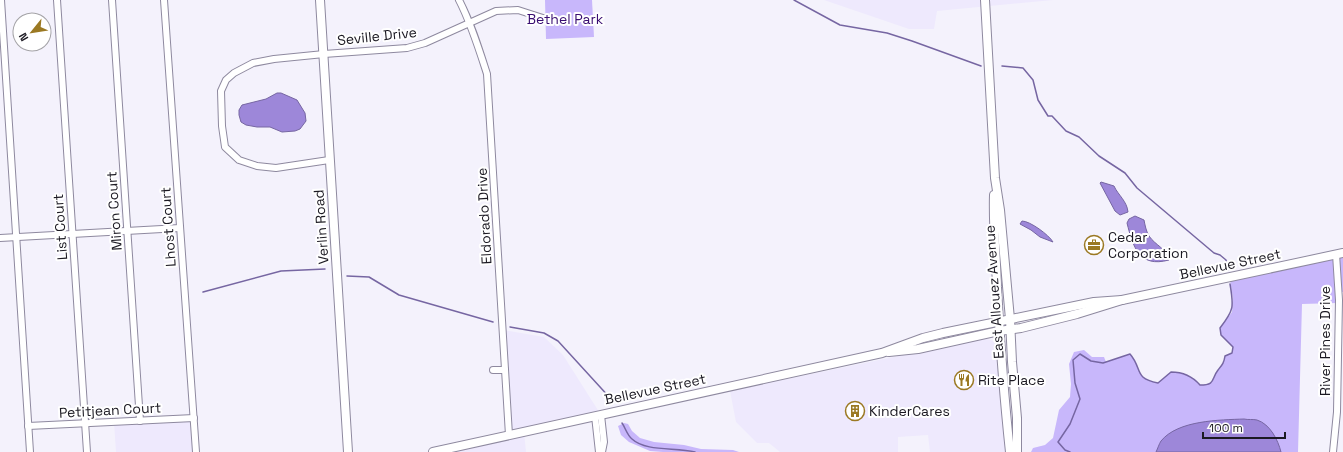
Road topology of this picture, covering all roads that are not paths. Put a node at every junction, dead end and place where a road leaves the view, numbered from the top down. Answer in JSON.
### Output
{"nodes":[{"id":1,"x":1,"y":0,"type":"edge"},
{"id":2,"x":57,"y":0,"type":"edge"},
{"id":3,"x":112,"y":0,"type":"edge"},
{"id":4,"x":164,"y":0,"type":"edge"},
{"id":5,"x":320,"y":0,"type":"edge"},
{"id":6,"x":458,"y":0,"type":"edge"},
{"id":7,"x":985,"y":0,"type":"edge"},
{"id":8,"x":546,"y":19,"type":"dead end"},
{"id":9,"x":469,"y":22,"type":"junction"},
{"id":10,"x":324,"y":54,"type":"junction"},
{"id":11,"x":330,"y":160,"type":"junction"},
{"id":12,"x":995,"y":178,"type":"junction"},
{"id":13,"x":180,"y":228,"type":"junction"},
{"id":14,"x":127,"y":231,"type":"junction"},
{"id":15,"x":72,"y":234,"type":"junction"},
{"id":16,"x":16,"y":237,"type":"junction"},
{"id":17,"x":0,"y":238,"type":"edge"},
{"id":18,"x":1339,"y":254,"type":"edge"},
{"id":19,"x":1122,"y":300,"type":"junction"},
{"id":20,"x":1010,"y":319,"type":"junction"},
{"id":21,"x":999,"y":321,"type":"junction"},
{"id":22,"x":1011,"y":330,"type":"junction"},
{"id":23,"x":1000,"y":331,"type":"junction"},
{"id":24,"x":882,"y":352,"type":"junction"},
{"id":25,"x":493,"y":370,"type":"dead end"},
{"id":26,"x":505,"y":370,"type":"junction"},
{"id":27,"x":598,"y":415,"type":"junction"},
{"id":28,"x":194,"y":418,"type":"junction"},
{"id":29,"x":140,"y":421,"type":"junction"},
{"id":30,"x":85,"y":424,"type":"junction"},
{"id":31,"x":28,"y":426,"type":"junction"},
{"id":32,"x":509,"y":435,"type":"junction"},
{"id":33,"x":30,"y":452,"type":"edge"},
{"id":34,"x":87,"y":452,"type":"edge"},
{"id":35,"x":196,"y":452,"type":"edge"},
{"id":36,"x":348,"y":452,"type":"edge"},
{"id":37,"x":433,"y":452,"type":"edge"},
{"id":38,"x":600,"y":452,"type":"edge"},
{"id":39,"x":1010,"y":452,"type":"edge"},
{"id":40,"x":1017,"y":452,"type":"edge"},
{"id":41,"x":1333,"y":452,"type":"edge"}],
"edges":[{"from":1,"to":16,"type":"street"},
{"from":2,"to":15,"type":"street","name":"List Court"},
{"from":3,"to":14,"type":"street","name":"Miron Court"},
{"from":4,"to":13,"type":"street","name":"Lhost Court"},
{"from":5,"to":10,"type":"street","name":"Verlin Road"},
{"from":6,"to":9,"type":"street","name":"Eldorado Drive"},
{"from":7,"to":12,"type":"street","name":"East Allouez Avenue"},
{"from":8,"to":9,"type":"street","name":"Seville Drive"},
{"from":9,"to":10,"type":"street","name":"Seville Drive"},
{"from":9,"to":26,"type":"street","name":"Eldorado Drive"},
{"from":10,"to":11,"type":"street","name":"Verlin Road"},
{"from":10,"to":11,"type":"street"},
{"from":11,"to":36,"type":"street","name":"Verlin Road"},
{"from":12,"to":20,"type":"street","name":"East Allouez Avenue"},
{"from":12,"to":21,"type":"street","name":"East Allouez Avenue"},
{"from":13,"to":14,"type":"street"},
{"from":13,"to":28,"type":"street","name":"Lhost Court"},
{"from":14,"to":15,"type":"street"},
{"from":14,"to":29,"type":"street","name":"Miron Court"},
{"from":15,"to":16,"type":"street"},
{"from":15,"to":30,"type":"street","name":"List Court"},
{"from":16,"to":17,"type":"street"},
{"from":16,"to":31,"type":"street"},
{"from":18,"to":19,"type":"street","name":"Bellevue Street"},
{"from":18,"to":41,"type":"street","name":"River Pines Drive"},
{"from":19,"to":20,"type":"street","name":"Bellevue Street"},
{"from":19,"to":22,"type":"street","name":"Bellevue Street"},
{"from":20,"to":21,"type":"street","name":"Bellevue Street"},
{"from":20,"to":22,"type":"street","name":"East Allouez Avenue"},
{"from":21,"to":23,"type":"street","name":"East Allouez Avenue"},
{"from":21,"to":24,"type":"street","name":"Bellevue Street"},
{"from":22,"to":23,"type":"street","name":"Bellevue Street"},
{"from":22,"to":40,"type":"street","name":"East Allouez Avenue"},
{"from":23,"to":24,"type":"street","name":"Bellevue Street"},
{"from":23,"to":39,"type":"street","name":"East Allouez Avenue"},
{"from":24,"to":27,"type":"street","name":"Bellevue Street"},
{"from":25,"to":26,"type":"street"},
{"from":26,"to":32,"type":"street","name":"Eldorado Drive"},
{"from":27,"to":32,"type":"street","name":"Bellevue Street"},
{"from":27,"to":38,"type":"street"},
{"from":28,"to":29,"type":"street","name":"Petitjean Court"},
{"from":28,"to":35,"type":"street","name":"Lhost Court"},
{"from":29,"to":30,"type":"street","name":"Petitjean Court"},
{"from":30,"to":31,"type":"street","name":"Petitjean Court"},
{"from":30,"to":34,"type":"street","name":"List Court"},
{"from":31,"to":33,"type":"street"},
{"from":32,"to":37,"type":"street","name":"Bellevue Street"}]}
